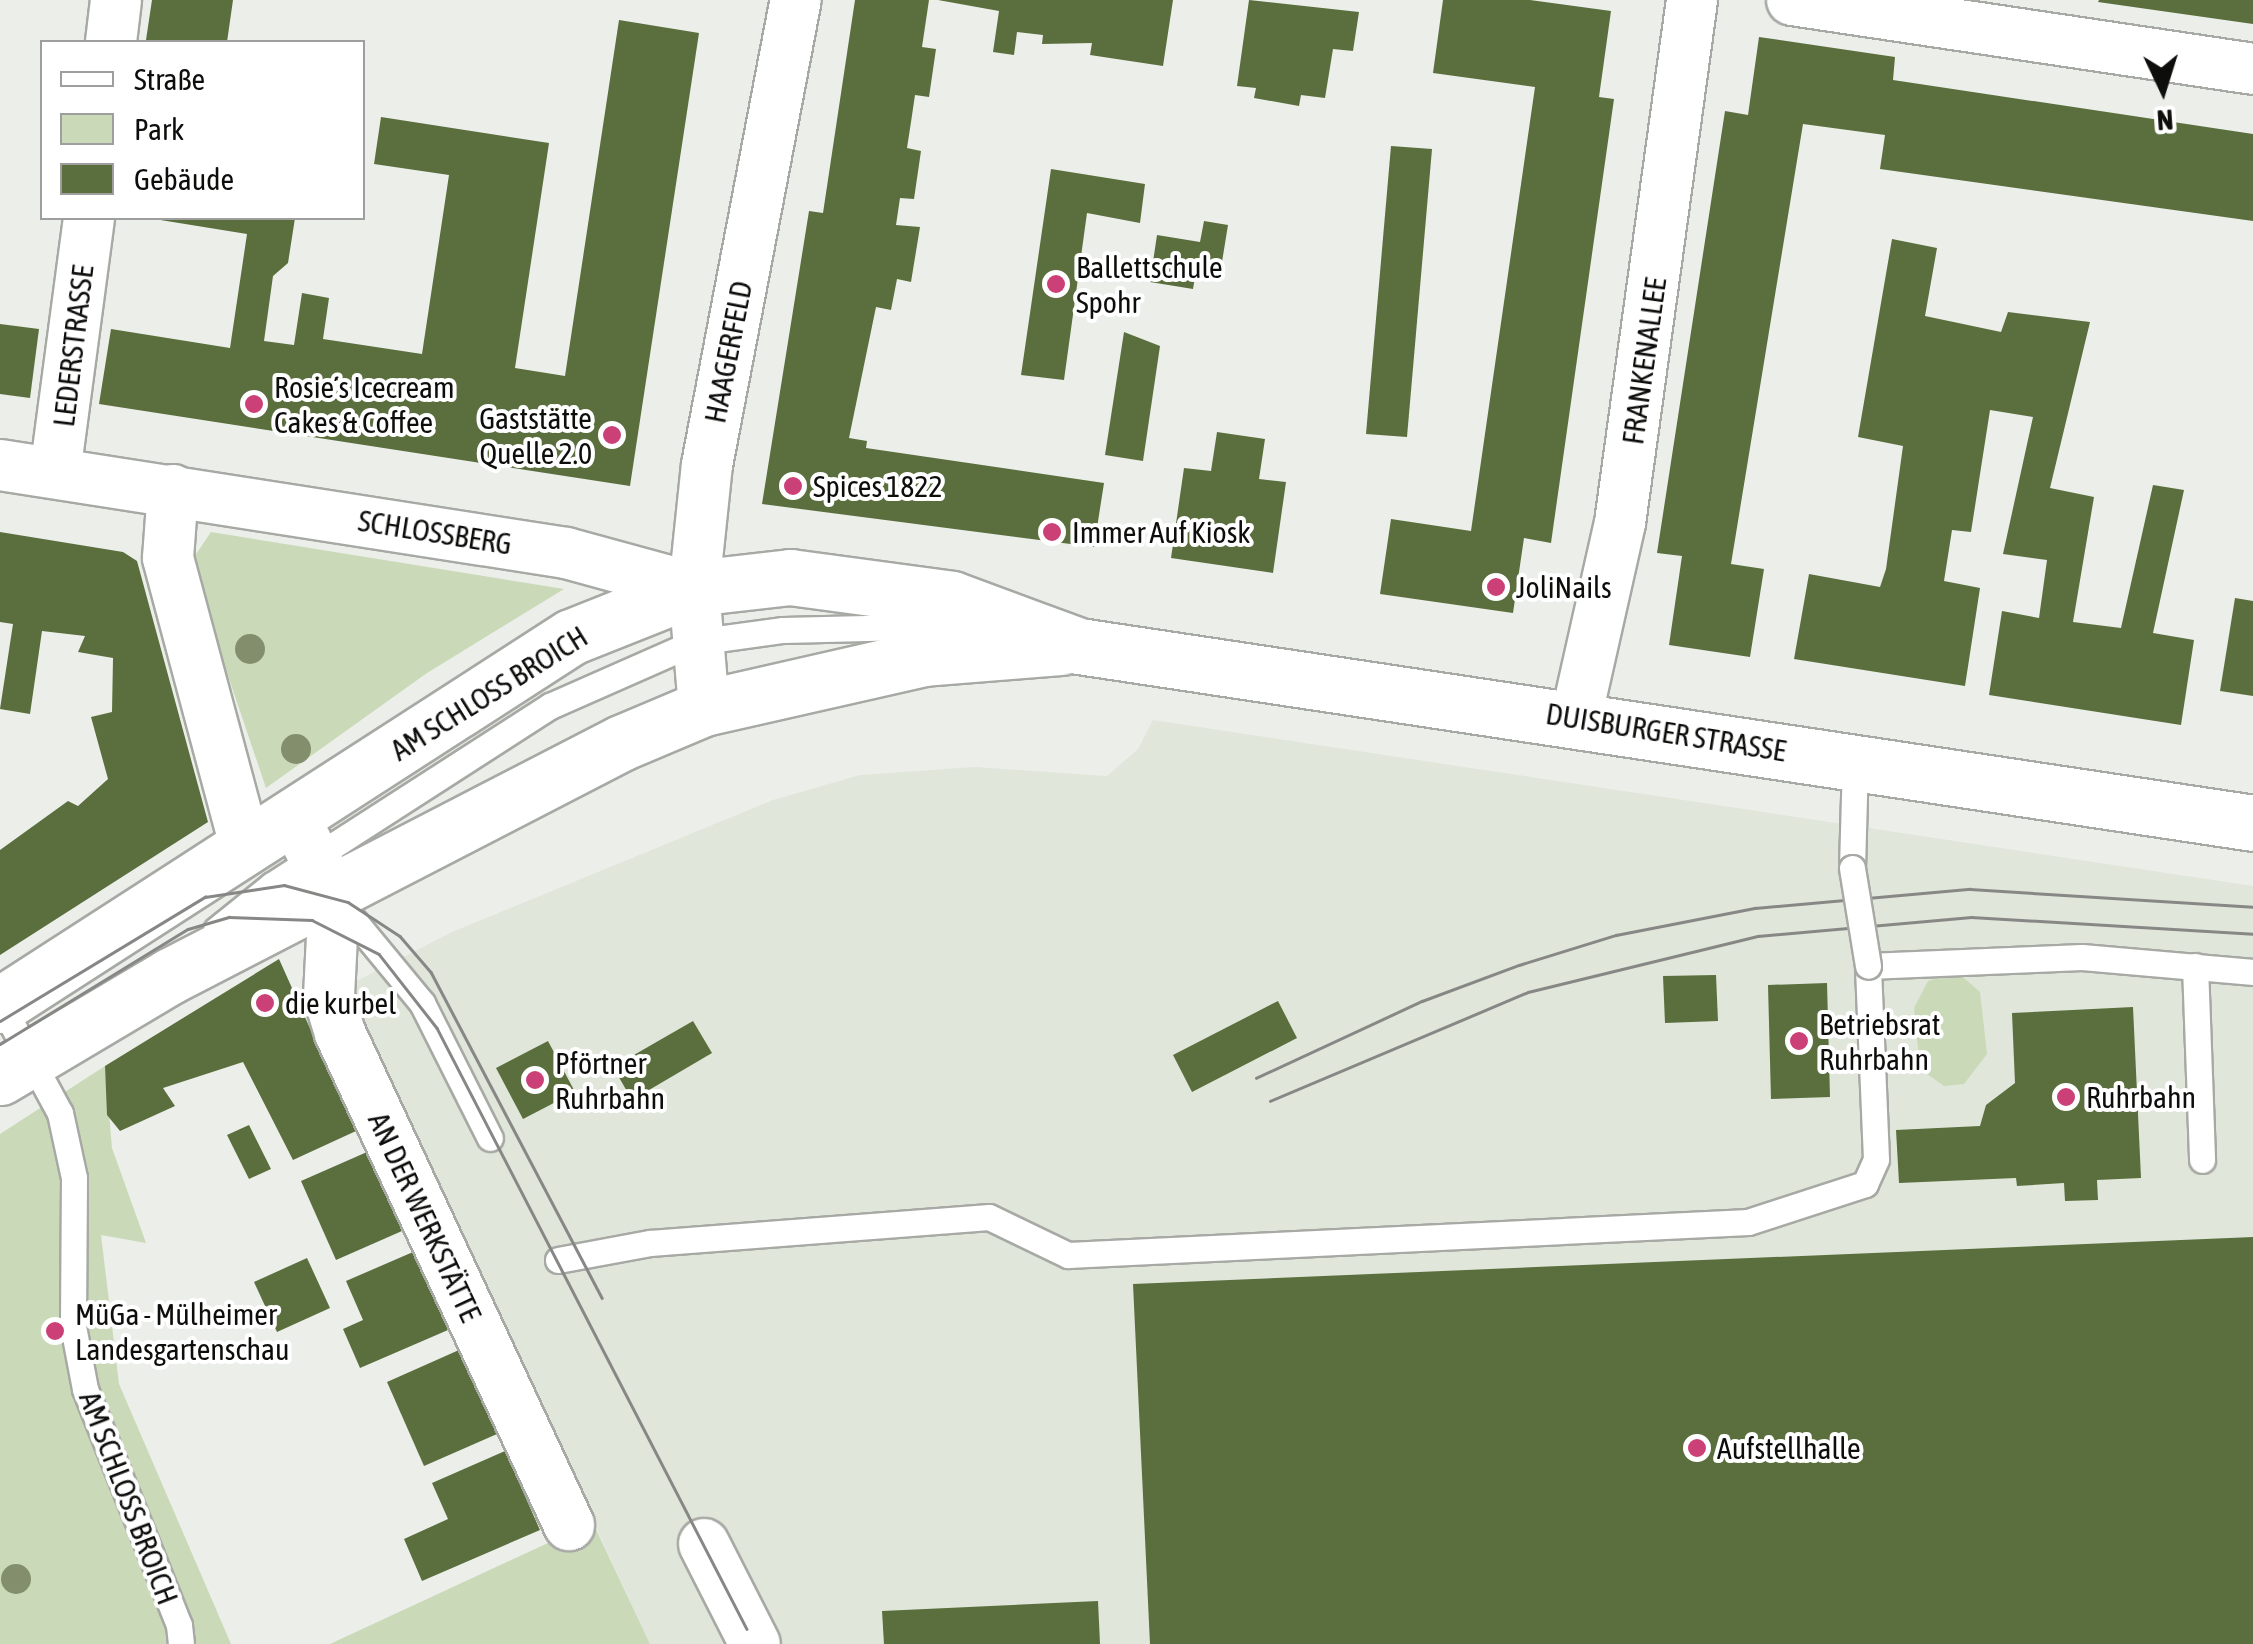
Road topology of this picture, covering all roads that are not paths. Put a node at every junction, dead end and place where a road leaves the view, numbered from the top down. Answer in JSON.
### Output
{"nodes":[{"id":1,"x":116,"y":0,"type":"edge"},
{"id":2,"x":796,"y":0,"type":"edge"},
{"id":3,"x":1692,"y":0,"type":"edge"},
{"id":4,"x":1792,"y":0,"type":"edge"},
{"id":5,"x":111,"y":40,"type":"edge"},
{"id":6,"x":2253,"y":69,"type":"edge"},
{"id":7,"x":89,"y":220,"type":"edge"},
{"id":8,"x":0,"y":465,"type":"edge"},
{"id":9,"x":55,"y":473,"type":"junction"},
{"id":10,"x":173,"y":490,"type":"junction"},
{"id":11,"x":694,"y":588,"type":"junction"},
{"id":12,"x":695,"y":642,"type":"junction"},
{"id":13,"x":1079,"y":646,"type":"junction"},
{"id":14,"x":704,"y":708,"type":"junction"},
{"id":15,"x":1576,"y":718,"type":"junction"},
{"id":16,"x":1855,"y":760,"type":"junction"},
{"id":17,"x":2253,"y":823,"type":"edge"},
{"id":18,"x":246,"y":845,"type":"junction"},
{"id":19,"x":314,"y":857,"type":"junction"},
{"id":20,"x":1868,"y":966,"type":"junction"},
{"id":21,"x":2195,"y":966,"type":"junction"},
{"id":22,"x":2253,"y":972,"type":"edge"},
{"id":23,"x":0,"y":1005,"type":"edge"},
{"id":24,"x":18,"y":1068,"type":"edge"},
{"id":25,"x":490,"y":1138,"type":"dead end"},
{"id":26,"x":2202,"y":1160,"type":"dead end"},
{"id":27,"x":558,"y":1260,"type":"dead end"},
{"id":28,"x":569,"y":1526,"type":"dead end"},
{"id":29,"x":704,"y":1544,"type":"dead end"},
{"id":30,"x":180,"y":1644,"type":"edge"},
{"id":31,"x":756,"y":1644,"type":"edge"}],
"edges":[{"from":1,"to":5,"type":"street"},
{"from":2,"to":11,"type":"street","name":"HAAGERFELD"},
{"from":3,"to":15,"type":"street","name":"FRANKENALLEE"},
{"from":4,"to":6,"type":"street"},
{"from":7,"to":9,"type":"street","name":"LEDERSTRASSE"},
{"from":8,"to":9,"type":"street","name":"SCHLOSSBERG"},
{"from":9,"to":10,"type":"street","name":"SCHLOSSBERG"},
{"from":10,"to":11,"type":"street","name":"SCHLOSSBERG"},
{"from":10,"to":18,"type":"street"},
{"from":11,"to":12,"type":"street","name":"HAAGERFELD"},
{"from":11,"to":13,"type":"main road","name":"DUISBURGER STRASSE"},
{"from":11,"to":19,"type":"main road","name":"AM SCHLOSS BROICH"},
{"from":12,"to":13,"type":"lane"},
{"from":12,"to":14,"type":"street","name":"HAAGERFELD"},
{"from":12,"to":19,"type":"lane"},
{"from":13,"to":14,"type":"main road","name":"DUISBURGER STRASSE"},
{"from":13,"to":15,"type":"main road","name":"DUISBURGER STRASSE"},
{"from":14,"to":19,"type":"main road","name":"AM SCHLOSS BROICH"},
{"from":15,"to":16,"type":"main road","name":"DUISBURGER STRASSE"},
{"from":16,"to":17,"type":"main road","name":"DUISBURGER STRASSE"},
{"from":16,"to":20,"type":"lane","bridge":true},
{"from":18,"to":19,"type":"main road","name":"AM SCHLOSS BROICH"},
{"from":18,"to":23,"type":"main road","name":"AM SCHLOSS BROICH"},
{"from":19,"to":24,"type":"main road","name":"AM SCHLOSS BROICH"},
{"from":19,"to":25,"type":"lane"},
{"from":19,"to":28,"type":"street","name":"AN DER WERKSTÄTTE"},
{"from":20,"to":21,"type":"lane"},
{"from":20,"to":27,"type":"lane"},
{"from":21,"to":22,"type":"lane"},
{"from":21,"to":26,"type":"lane"},
{"from":23,"to":24,"type":"lane","name":"AM SCHLOSS BROICH"},
{"from":24,"to":30,"type":"lane","name":"AM SCHLOSS BROICH"},
{"from":29,"to":31,"type":"street"}]}
